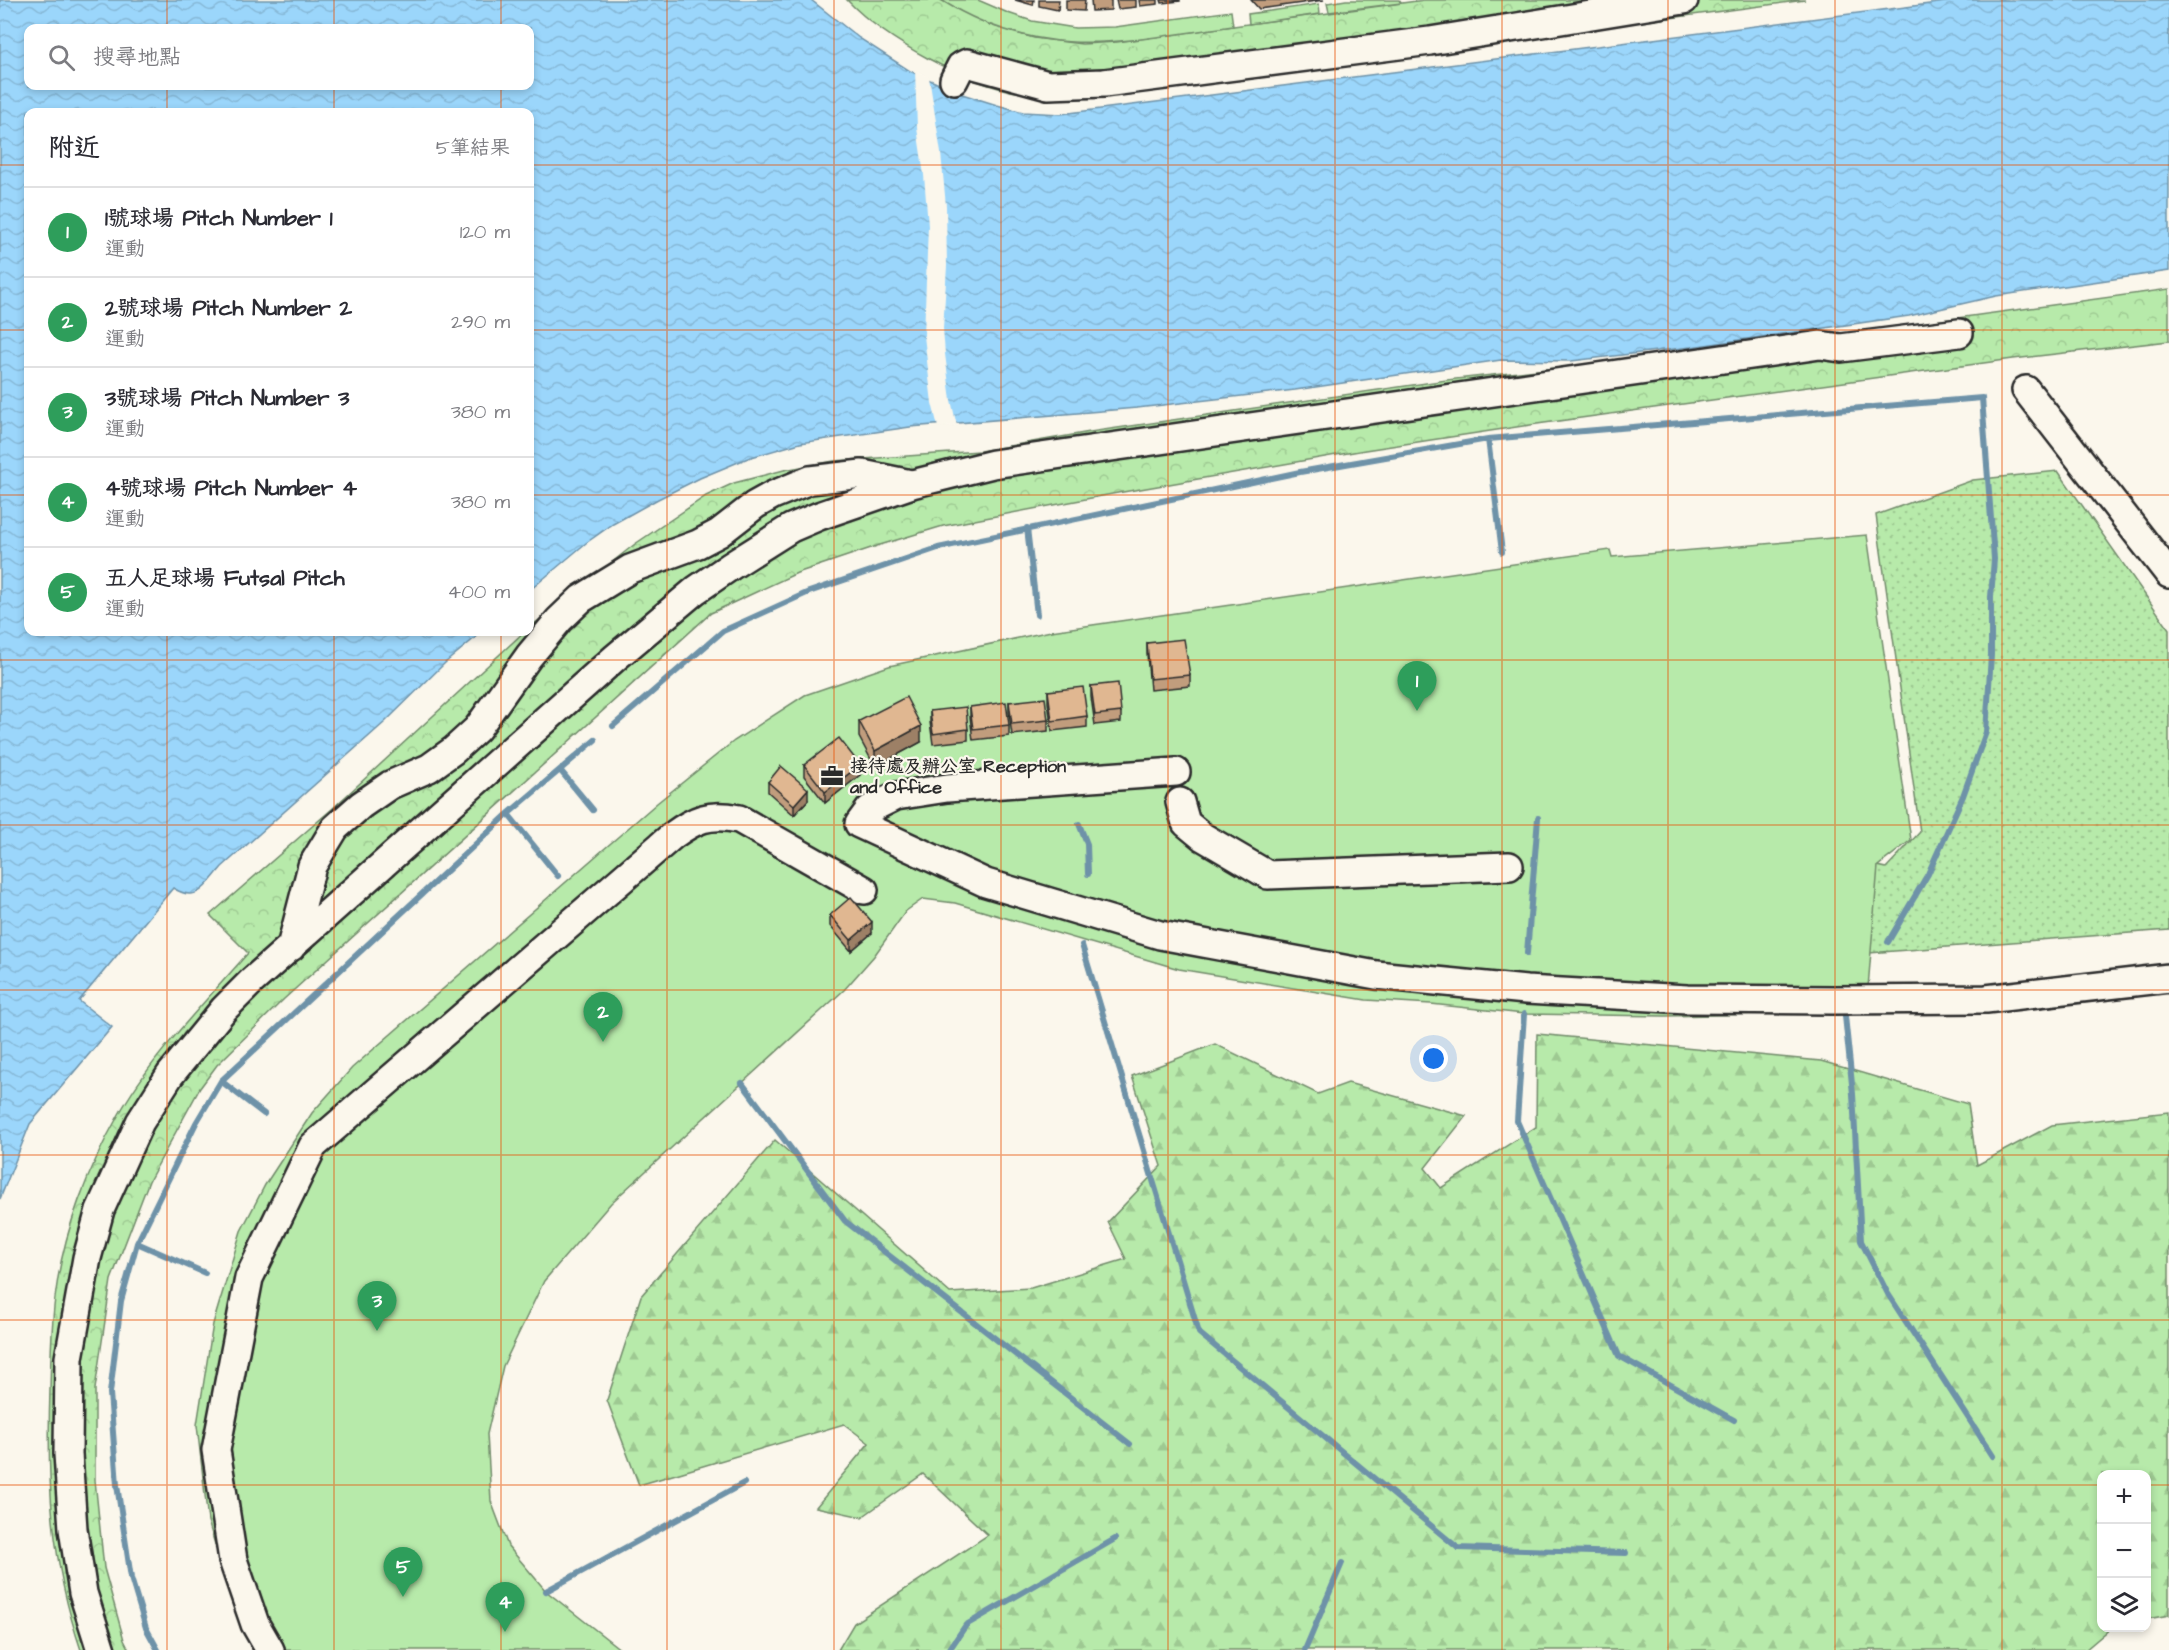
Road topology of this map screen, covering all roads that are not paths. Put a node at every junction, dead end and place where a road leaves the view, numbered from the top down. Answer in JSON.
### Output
{"nodes":[{"id":1,"x":1684,"y":0,"type":"edge"},
{"id":2,"x":954,"y":80,"type":"dead end"},
{"id":3,"x":1959,"y":333,"type":"dead end"},
{"id":4,"x":2026,"y":390,"type":"dead end"},
{"id":5,"x":912,"y":484,"type":"junction"},
{"id":6,"x":2169,"y":574,"type":"edge"},
{"id":7,"x":1176,"y":772,"type":"dead end"},
{"id":8,"x":1180,"y":802,"type":"dead end"},
{"id":9,"x":1509,"y":866,"type":"dead end"},
{"id":10,"x":864,"y":890,"type":"dead end"},
{"id":11,"x":291,"y":947,"type":"junction"},
{"id":12,"x":2169,"y":978,"type":"edge"},
{"id":13,"x":101,"y":1650,"type":"edge"},
{"id":14,"x":270,"y":1650,"type":"edge"}],
"edges":[{"from":1,"to":2,"type":"street"},
{"from":3,"to":5,"type":"street"},
{"from":4,"to":6,"type":"street"},
{"from":5,"to":11,"type":"street"},
{"from":5,"to":11,"type":"street"},
{"from":7,"to":12,"type":"street"},
{"from":8,"to":9,"type":"street"},
{"from":10,"to":14,"type":"street"},
{"from":11,"to":13,"type":"street"}]}
